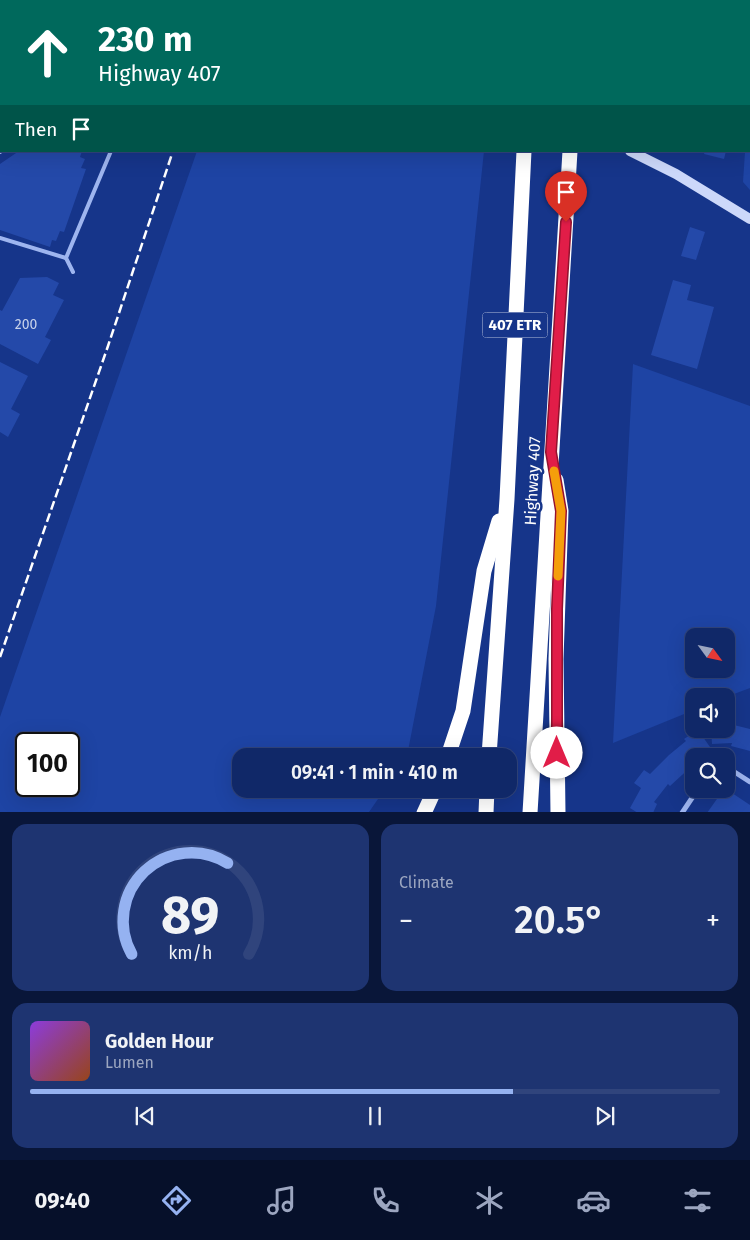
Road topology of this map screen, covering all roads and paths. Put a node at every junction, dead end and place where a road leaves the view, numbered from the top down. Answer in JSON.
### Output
{"nodes":[{"id":1,"x":111,"y":152,"type":"edge"},
{"id":2,"x":524,"y":152,"type":"edge"},
{"id":3,"x":570,"y":152,"type":"edge"},
{"id":4,"x":633,"y":152,"type":"edge"},
{"id":5,"x":750,"y":219,"type":"edge"},
{"id":6,"x":0,"y":238,"type":"edge"},
{"id":7,"x":66,"y":258,"type":"junction"},
{"id":8,"x":73,"y":272,"type":"dead end"},
{"id":9,"x":551,"y":452,"type":"junction"},
{"id":10,"x":507,"y":498,"type":"junction"},
{"id":11,"x":451,"y":748,"type":"edge"},
{"id":12,"x":491,"y":748,"type":"edge"},
{"id":13,"x":735,"y":771,"type":"edge"},
{"id":14,"x":750,"y":782,"type":"edge"},
{"id":15,"x":431,"y":798,"type":"edge"},
{"id":16,"x":487,"y":798,"type":"edge"},
{"id":17,"x":692,"y":798,"type":"edge"},
{"id":18,"x":424,"y":812,"type":"edge"},
{"id":19,"x":486,"y":812,"type":"edge"},
{"id":20,"x":530,"y":812,"type":"edge"},
{"id":21,"x":558,"y":812,"type":"edge"},
{"id":22,"x":682,"y":812,"type":"edge"}],
"edges":[{"from":1,"to":7,"type":"lane"},
{"from":2,"to":10,"type":"highway","name":"Highway 407","number":"407 ETR"},
{"from":3,"to":9,"type":"highway","name":"Highway 407","number":"407 ETR"},
{"from":4,"to":5,"type":"main road"},
{"from":6,"to":7,"type":"lane"},
{"from":7,"to":8,"type":"lane"},
{"from":9,"to":20,"type":"highway","name":"Highway 407","number":"407 ETR"},
{"from":9,"to":21,"type":"highway"},
{"from":10,"to":11,"type":"highway"},
{"from":10,"to":12,"type":"highway","name":"Highway 407","number":"407 ETR"},
{"from":13,"to":14,"type":"street"},
{"from":15,"to":18,"type":"highway"},
{"from":16,"to":19,"type":"highway"},
{"from":17,"to":22,"type":"street"}]}
